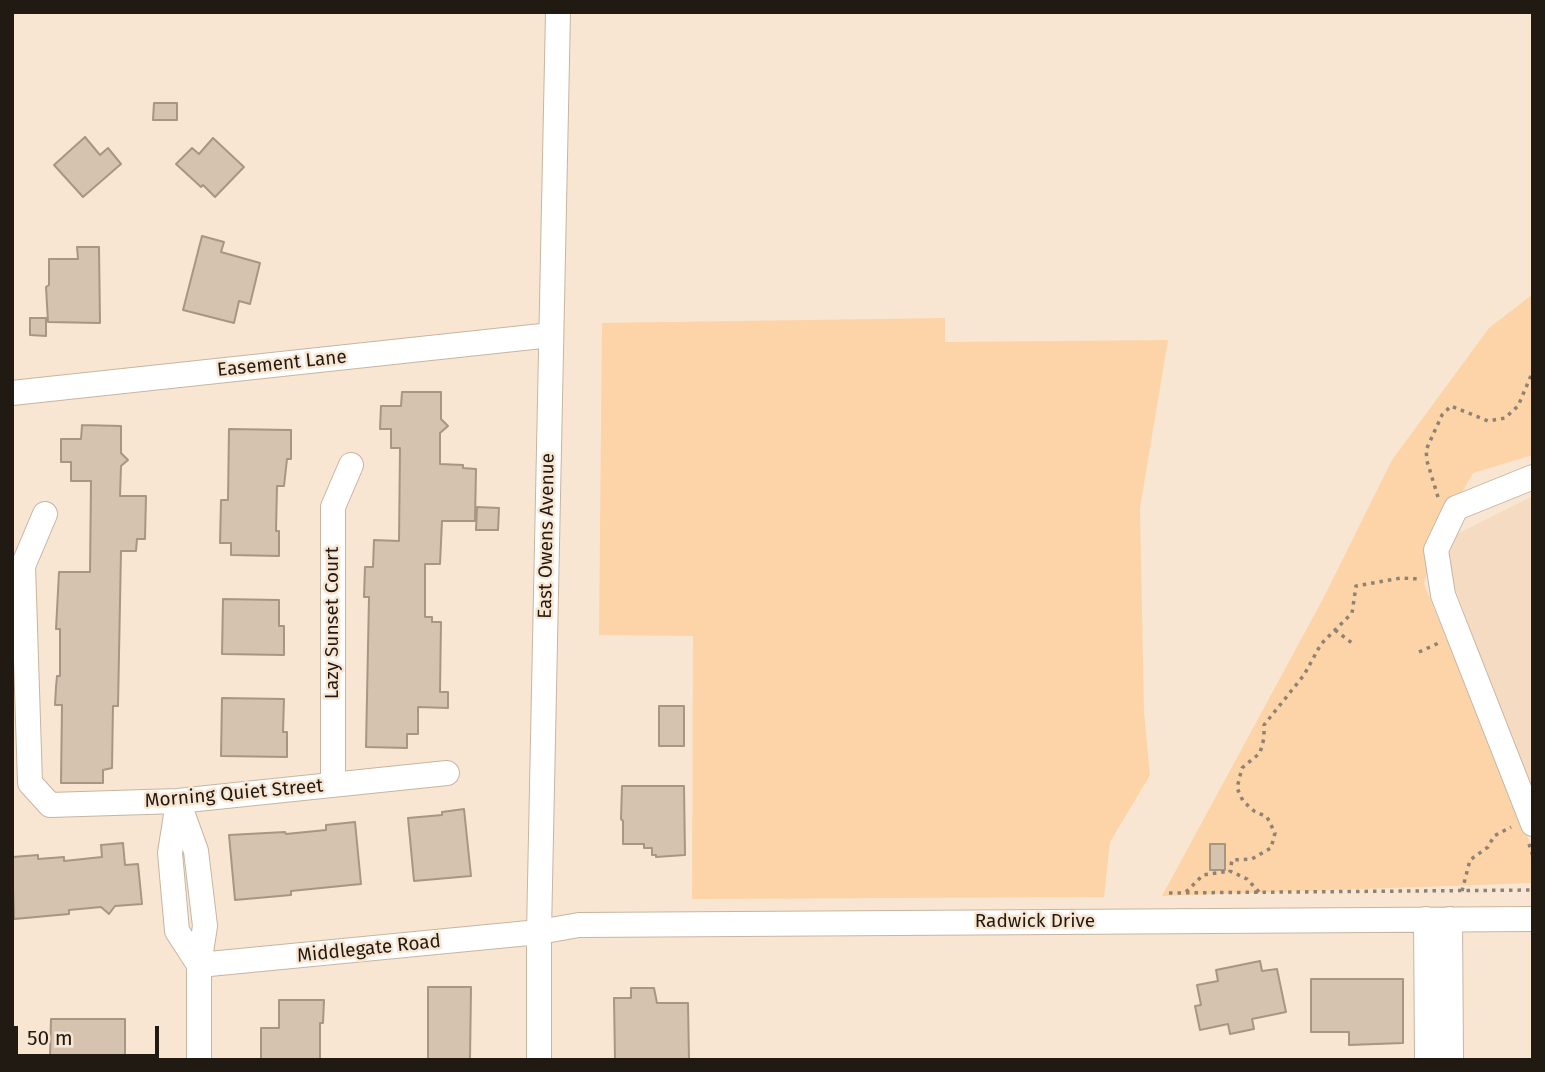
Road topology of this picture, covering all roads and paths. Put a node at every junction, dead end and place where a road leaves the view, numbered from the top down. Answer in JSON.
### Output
{"nodes":[{"id":1,"x":558,"y":12,"type":"edge"},
{"id":2,"x":551,"y":335,"type":"junction"},
{"id":3,"x":1533,"y":371,"type":"edge"},
{"id":4,"x":12,"y":393,"type":"edge"},
{"id":5,"x":351,"y":465,"type":"dead end"},
{"id":6,"x":1533,"y":477,"type":"edge"},
{"id":7,"x":1440,"y":503,"type":"dead end"},
{"id":8,"x":45,"y":514,"type":"dead end"},
{"id":9,"x":1422,"y":580,"type":"dead end"},
{"id":10,"x":1335,"y":630,"type":"junction"},
{"id":11,"x":1446,"y":639,"type":"dead end"},
{"id":12,"x":1352,"y":643,"type":"dead end"},
{"id":13,"x":1419,"y":652,"type":"dead end"},
{"id":14,"x":447,"y":773,"type":"dead end"},
{"id":15,"x":333,"y":785,"type":"junction"},
{"id":16,"x":178,"y":801,"type":"junction"},
{"id":17,"x":1525,"y":821,"type":"edge"},
{"id":18,"x":198,"y":871,"type":"junction"},
{"id":19,"x":1230,"y":872,"type":"junction"},
{"id":20,"x":172,"y":874,"type":"junction"},
{"id":21,"x":1533,"y":890,"type":"edge"},
{"id":22,"x":1462,"y":891,"type":"junction"},
{"id":23,"x":1186,"y":892,"type":"junction"},
{"id":24,"x":1259,"y":892,"type":"junction"},
{"id":25,"x":1169,"y":893,"type":"dead end"},
{"id":26,"x":1438,"y":919,"type":"junction"},
{"id":27,"x":1533,"y":919,"type":"edge"},
{"id":28,"x":538,"y":932,"type":"junction"},
{"id":29,"x":199,"y":965,"type":"junction"},
{"id":30,"x":199,"y":1060,"type":"edge"},
{"id":31,"x":539,"y":1060,"type":"edge"},
{"id":32,"x":1427,"y":1060,"type":"edge"},
{"id":33,"x":1451,"y":1060,"type":"edge"}],
"edges":[{"from":1,"to":2,"type":"street","name":"East Owens Avenue"},
{"from":2,"to":4,"type":"street","name":"Easement Lane"},
{"from":2,"to":28,"type":"street","name":"East Owens Avenue"},
{"from":3,"to":7,"type":"path"},
{"from":5,"to":15,"type":"street","name":"Lazy Sunset Court"},
{"from":6,"to":17,"type":"street"},
{"from":8,"to":16,"type":"street","name":"Morning Quiet Street"},
{"from":9,"to":10,"type":"path"},
{"from":10,"to":12,"type":"path"},
{"from":10,"to":19,"type":"path"},
{"from":11,"to":13,"type":"path"},
{"from":14,"to":15,"type":"street","name":"Morning Quiet Street"},
{"from":15,"to":16,"type":"street","name":"Morning Quiet Street"},
{"from":16,"to":18,"type":"street"},
{"from":16,"to":20,"type":"street"},
{"from":17,"to":22,"type":"path"},
{"from":18,"to":20,"type":"street"},
{"from":18,"to":29,"type":"street"},
{"from":19,"to":23,"type":"path"},
{"from":19,"to":24,"type":"path"},
{"from":20,"to":29,"type":"street"},
{"from":21,"to":22,"type":"path"},
{"from":22,"to":24,"type":"path"},
{"from":23,"to":24,"type":"path"},
{"from":23,"to":25,"type":"path"},
{"from":26,"to":27,"type":"street","name":"Radwick Drive"},
{"from":26,"to":28,"type":"street","name":"Radwick Drive"},
{"from":26,"to":32,"type":"street"},
{"from":26,"to":33,"type":"street"},
{"from":28,"to":29,"type":"street","name":"Middlegate Road"},
{"from":28,"to":31,"type":"street","name":"East Owens Avenue"},
{"from":29,"to":30,"type":"street"}]}
